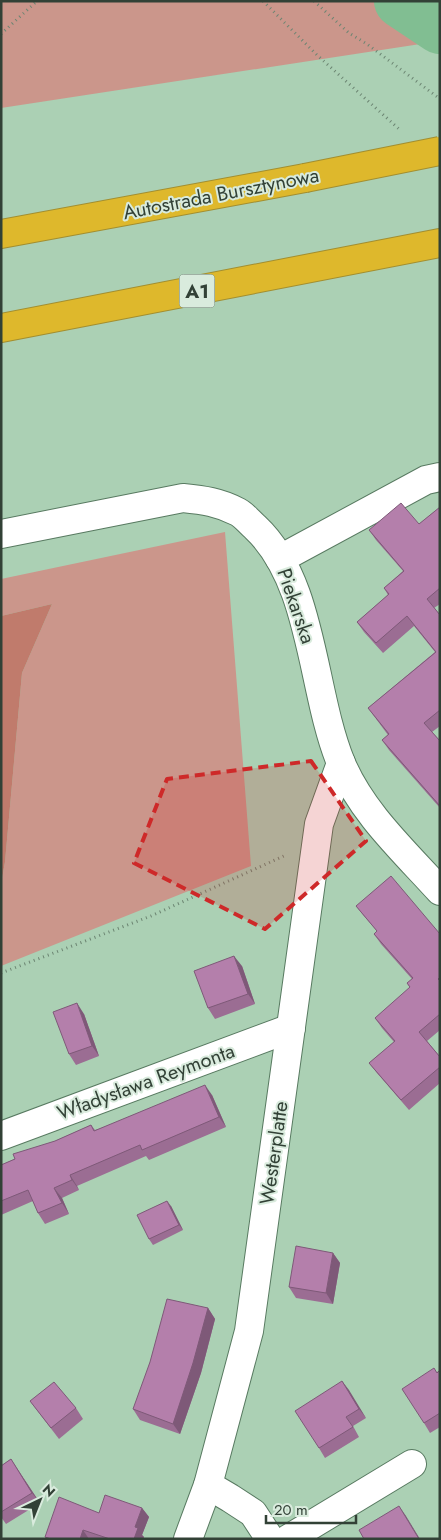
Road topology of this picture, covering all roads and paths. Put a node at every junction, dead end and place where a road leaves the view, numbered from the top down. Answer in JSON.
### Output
{"nodes":[{"id":1,"x":37,"y":1,"type":"edge"},
{"id":2,"x":263,"y":1,"type":"edge"},
{"id":3,"x":314,"y":1,"type":"edge"},
{"id":4,"x":1,"y":34,"type":"edge"},
{"id":5,"x":440,"y":99,"type":"edge"},
{"id":6,"x":405,"y":135,"type":"dead end"},
{"id":7,"x":440,"y":151,"type":"edge"},
{"id":8,"x":1,"y":234,"type":"edge"},
{"id":9,"x":440,"y":243,"type":"edge"},
{"id":10,"x":1,"y":328,"type":"edge"},
{"id":11,"x":440,"y":478,"type":"edge"},
{"id":12,"x":1,"y":534,"type":"edge"},
{"id":13,"x":280,"y":559,"type":"junction"},
{"id":14,"x":341,"y":763,"type":"junction"},
{"id":15,"x":316,"y":841,"type":"junction"},
{"id":16,"x":440,"y":891,"type":"edge"},
{"id":17,"x":1,"y":973,"type":"edge"},
{"id":18,"x":291,"y":1028,"type":"junction"},
{"id":19,"x":1,"y":1136,"type":"edge"},
{"id":20,"x":412,"y":1464,"type":"dead end"},
{"id":21,"x":208,"y":1485,"type":"junction"},
{"id":22,"x":188,"y":1539,"type":"edge"},
{"id":23,"x":270,"y":1539,"type":"edge"},
{"id":24,"x":288,"y":1539,"type":"edge"}],
"edges":[{"from":1,"to":4,"type":"path"},
{"from":2,"to":6,"type":"path"},
{"from":3,"to":5,"type":"path"},
{"from":7,"to":8,"type":"highway","name":"Autostrada Bursztynowa","bridge":true},
{"from":9,"to":10,"type":"highway","number":"A1"},
{"from":11,"to":13,"type":"street"},
{"from":12,"to":13,"type":"street","name":"Piekarska"},
{"from":13,"to":14,"type":"street","name":"Piekarska"},
{"from":14,"to":15,"type":"street","name":"Westerplatte"},
{"from":14,"to":16,"type":"street","name":"Piekarska"},
{"from":15,"to":17,"type":"path"},
{"from":15,"to":18,"type":"street","name":"Westerplatte"},
{"from":18,"to":19,"type":"street","name":"Władysława Reymonta"},
{"from":18,"to":21,"type":"street","name":"Westerplatte"},
{"from":20,"to":24,"type":"street"},
{"from":21,"to":22,"type":"street","name":"Westerplatte"},
{"from":21,"to":23,"type":"street"}]}
